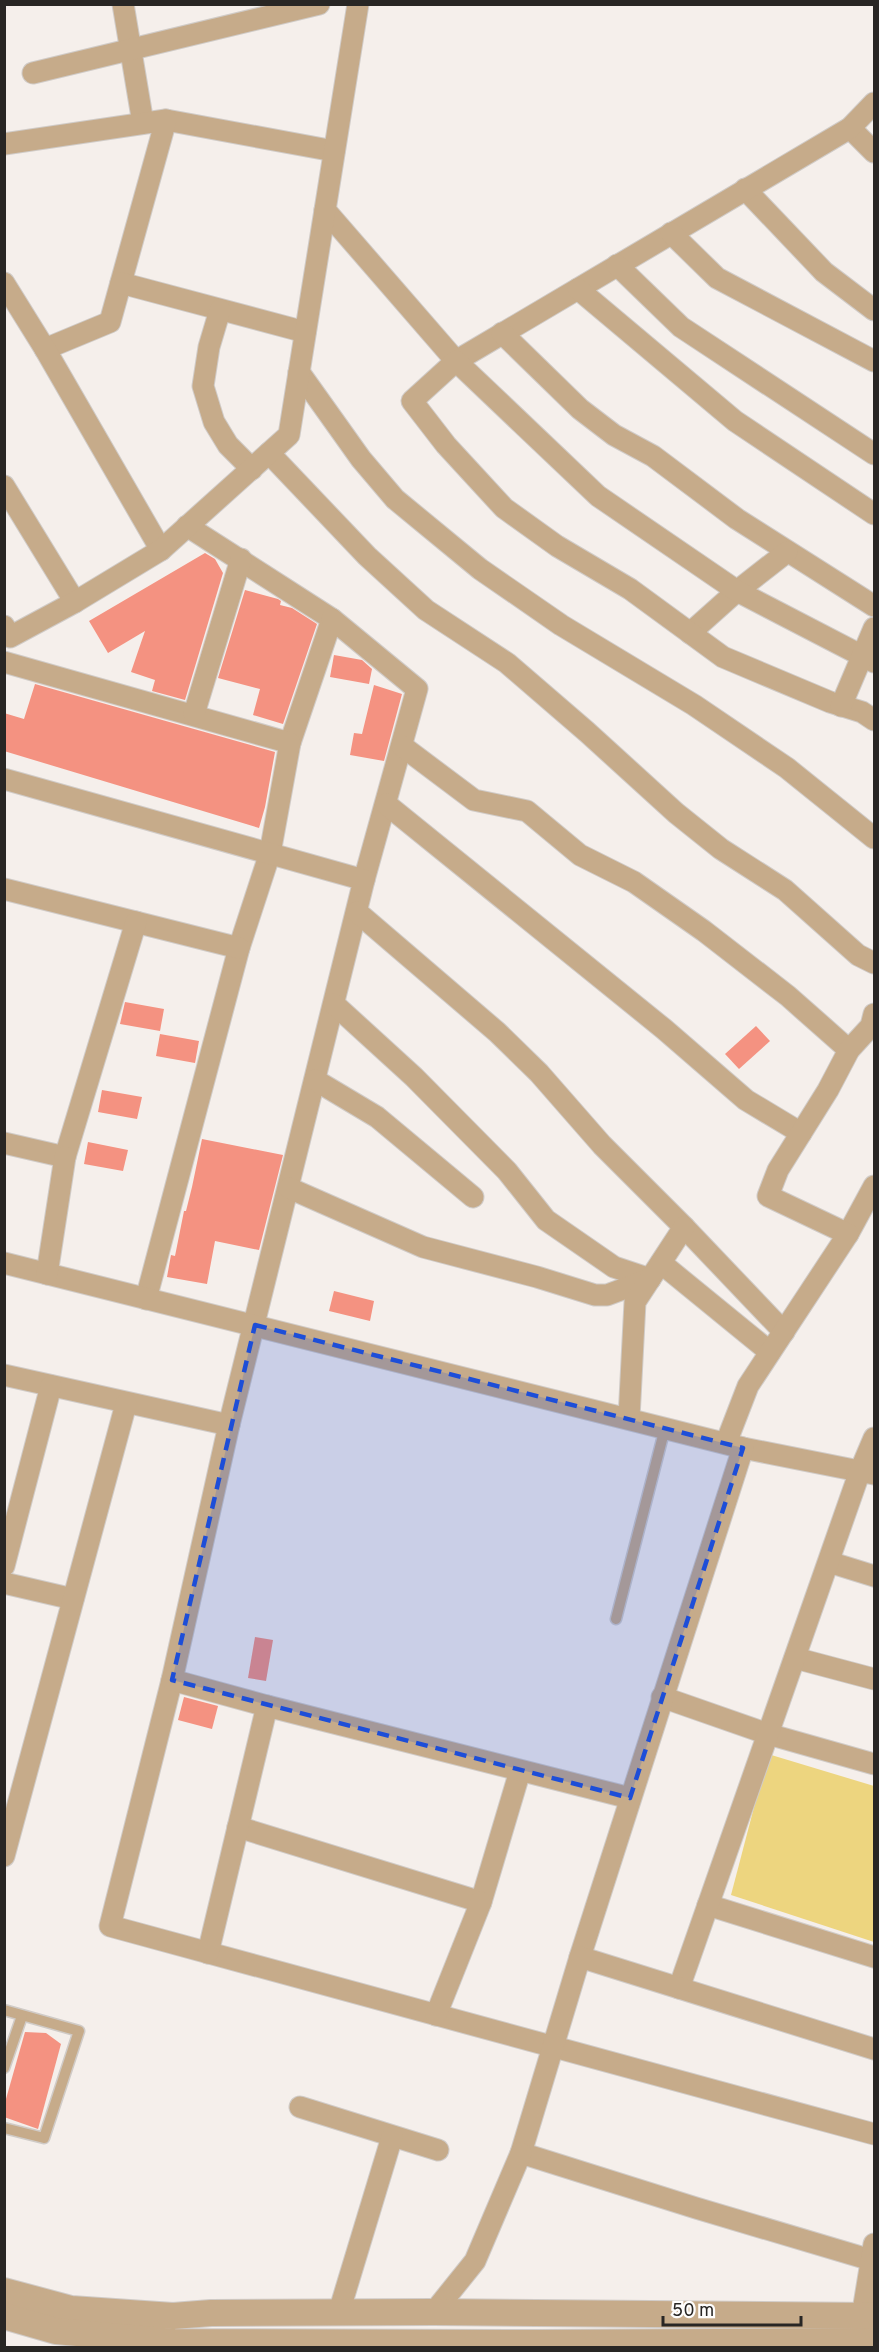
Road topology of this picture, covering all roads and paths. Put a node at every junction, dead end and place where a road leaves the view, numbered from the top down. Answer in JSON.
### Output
{"nodes":[{"id":1,"x":123,"y":4,"type":"edge"},
{"id":2,"x":319,"y":4,"type":"edge"},
{"id":3,"x":358,"y":4,"type":"edge"},
{"id":4,"x":129,"y":50,"type":"junction"},
{"id":5,"x":33,"y":73,"type":"dead end"},
{"id":6,"x":874,"y":103,"type":"edge"},
{"id":7,"x":166,"y":120,"type":"junction"},
{"id":8,"x":143,"y":123,"type":"junction"},
{"id":9,"x":850,"y":128,"type":"junction"},
{"id":10,"x":4,"y":144,"type":"edge"},
{"id":11,"x":334,"y":151,"type":"junction"},
{"id":12,"x":874,"y":152,"type":"edge"},
{"id":13,"x":745,"y":189,"type":"junction"},
{"id":14,"x":325,"y":210,"type":"junction"},
{"id":15,"x":671,"y":233,"type":"junction"},
{"id":16,"x":617,"y":265,"type":"junction"},
{"id":17,"x":4,"y":283,"type":"edge"},
{"id":18,"x":121,"y":283,"type":"junction"},
{"id":19,"x":578,"y":289,"type":"junction"},
{"id":20,"x":220,"y":310,"type":"junction"},
{"id":21,"x":874,"y":310,"type":"edge"},
{"id":22,"x":305,"y":332,"type":"junction"},
{"id":23,"x":502,"y":333,"type":"junction"},
{"id":24,"x":45,"y":349,"type":"junction"},
{"id":25,"x":456,"y":361,"type":"junction"},
{"id":26,"x":874,"y":361,"type":"edge"},
{"id":27,"x":299,"y":372,"type":"junction"},
{"id":28,"x":269,"y":453,"type":"junction"},
{"id":29,"x":874,"y":454,"type":"edge"},
{"id":30,"x":252,"y":468,"type":"junction"},
{"id":31,"x":4,"y":486,"type":"edge"},
{"id":32,"x":874,"y":514,"type":"edge"},
{"id":33,"x":187,"y":526,"type":"junction"},
{"id":34,"x":160,"y":550,"type":"junction"},
{"id":35,"x":787,"y":552,"type":"junction"},
{"id":36,"x":242,"y":559,"type":"junction"},
{"id":37,"x":737,"y":591,"type":"junction"},
{"id":38,"x":75,"y":602,"type":"junction"},
{"id":39,"x":874,"y":606,"type":"edge"},
{"id":40,"x":332,"y":619,"type":"junction"},
{"id":41,"x":874,"y":628,"type":"edge"},
{"id":42,"x":690,"y":633,"type":"junction"},
{"id":43,"x":6,"y":636,"type":"edge"},
{"id":44,"x":868,"y":659,"type":"edge"},
{"id":45,"x":4,"y":662,"type":"edge"},
{"id":46,"x":841,"y":706,"type":"junction"},
{"id":47,"x":194,"y":714,"type":"junction"},
{"id":48,"x":874,"y":720,"type":"edge"},
{"id":49,"x":290,"y":743,"type":"junction"},
{"id":50,"x":402,"y":746,"type":"junction"},
{"id":51,"x":4,"y":779,"type":"edge"},
{"id":52,"x":386,"y":804,"type":"junction"},
{"id":53,"x":874,"y":838,"type":"edge"},
{"id":54,"x":270,"y":853,"type":"junction"},
{"id":55,"x":364,"y":880,"type":"junction"},
{"id":56,"x":4,"y":889,"type":"edge"},
{"id":57,"x":357,"y":912,"type":"junction"},
{"id":58,"x":136,"y":922,"type":"junction"},
{"id":59,"x":239,"y":948,"type":"junction"},
{"id":60,"x":874,"y":963,"type":"edge"},
{"id":61,"x":334,"y":1004,"type":"junction"},
{"id":62,"x":874,"y":1014,"type":"edge"},
{"id":63,"x":849,"y":1050,"type":"junction"},
{"id":64,"x":315,"y":1080,"type":"junction"},
{"id":65,"x":801,"y":1133,"type":"junction"},
{"id":66,"x":4,"y":1143,"type":"edge"},
{"id":67,"x":65,"y":1157,"type":"junction"},
{"id":68,"x":874,"y":1186,"type":"edge"},
{"id":69,"x":289,"y":1188,"type":"junction"},
{"id":70,"x":473,"y":1197,"type":"dead end"},
{"id":71,"x":684,"y":1227,"type":"junction"},
{"id":72,"x":848,"y":1234,"type":"junction"},
{"id":73,"x":4,"y":1263,"type":"edge"},
{"id":74,"x":656,"y":1271,"type":"junction"},
{"id":75,"x":47,"y":1274,"type":"junction"},
{"id":76,"x":146,"y":1299,"type":"junction"},
{"id":77,"x":255,"y":1325,"type":"junction"},
{"id":78,"x":784,"y":1332,"type":"junction"},
{"id":79,"x":770,"y":1352,"type":"junction"},
{"id":80,"x":4,"y":1375,"type":"edge"},
{"id":81,"x":51,"y":1386,"type":"junction"},
{"id":82,"x":126,"y":1404,"type":"junction"},
{"id":83,"x":629,"y":1418,"type":"junction"},
{"id":84,"x":229,"y":1425,"type":"junction"},
{"id":85,"x":665,"y":1428,"type":"junction"},
{"id":86,"x":874,"y":1438,"type":"edge"},
{"id":87,"x":735,"y":1445,"type":"junction"},
{"id":88,"x":867,"y":1472,"type":"edge"},
{"id":89,"x":829,"y":1562,"type":"junction"},
{"id":90,"x":4,"y":1566,"type":"edge"},
{"id":91,"x":874,"y":1576,"type":"edge"},
{"id":92,"x":4,"y":1582,"type":"edge"},
{"id":93,"x":73,"y":1599,"type":"junction"},
{"id":94,"x":616,"y":1619,"type":"dead end"},
{"id":95,"x":795,"y":1658,"type":"junction"},
{"id":96,"x":874,"y":1679,"type":"edge"},
{"id":97,"x":172,"y":1680,"type":"junction"},
{"id":98,"x":662,"y":1697,"type":"junction"},
{"id":99,"x":267,"y":1706,"type":"junction"},
{"id":100,"x":768,"y":1734,"type":"junction"},
{"id":101,"x":874,"y":1764,"type":"edge"},
{"id":102,"x":520,"y":1771,"type":"junction"},
{"id":103,"x":630,"y":1798,"type":"junction"},
{"id":104,"x":238,"y":1827,"type":"junction"},
{"id":105,"x":4,"y":1856,"type":"edge"},
{"id":106,"x":482,"y":1902,"type":"junction"},
{"id":107,"x":708,"y":1905,"type":"junction"},
{"id":108,"x":208,"y":1953,"type":"junction"},
{"id":109,"x":580,"y":1957,"type":"junction"},
{"id":110,"x":874,"y":1957,"type":"edge"},
{"id":111,"x":679,"y":1988,"type":"junction"},
{"id":112,"x":4,"y":2010,"type":"edge"},
{"id":113,"x":436,"y":2015,"type":"junction"},
{"id":114,"x":22,"y":2016,"type":"junction"},
{"id":115,"x":554,"y":2047,"type":"junction"},
{"id":116,"x":874,"y":2049,"type":"edge"},
{"id":117,"x":4,"y":2068,"type":"edge"},
{"id":118,"x":300,"y":2107,"type":"dead end"},
{"id":119,"x":4,"y":2128,"type":"edge"},
{"id":120,"x":874,"y":2134,"type":"edge"},
{"id":121,"x":392,"y":2137,"type":"junction"},
{"id":122,"x":438,"y":2150,"type":"dead end"},
{"id":123,"x":521,"y":2153,"type":"junction"},
{"id":124,"x":873,"y":2252,"type":"edge"},
{"id":125,"x":4,"y":2291,"type":"edge"},
{"id":126,"x":339,"y":2312,"type":"junction"},
{"id":127,"x":434,"y":2312,"type":"junction"},
{"id":128,"x":4,"y":2316,"type":"edge"},
{"id":129,"x":867,"y":2331,"type":"edge"},
{"id":130,"x":535,"y":2332,"type":"edge"},
{"id":131,"x":369,"y":2345,"type":"edge"}],
"edges":[{"from":1,"to":4,"type":"street"},
{"from":2,"to":4,"type":"street"},
{"from":3,"to":11,"type":"street"},
{"from":4,"to":5,"type":"street"},
{"from":4,"to":8,"type":"street"},
{"from":6,"to":9,"type":"street"},
{"from":7,"to":8,"type":"street"},
{"from":7,"to":11,"type":"street"},
{"from":7,"to":18,"type":"street"},
{"from":8,"to":10,"type":"street"},
{"from":9,"to":12,"type":"street"},
{"from":9,"to":13,"type":"street"},
{"from":11,"to":14,"type":"street"},
{"from":13,"to":15,"type":"street"},
{"from":13,"to":21,"type":"street"},
{"from":14,"to":22,"type":"street"},
{"from":14,"to":25,"type":"street"},
{"from":15,"to":16,"type":"street"},
{"from":15,"to":26,"type":"street"},
{"from":16,"to":19,"type":"street"},
{"from":16,"to":29,"type":"street"},
{"from":17,"to":24,"type":"street"},
{"from":18,"to":20,"type":"street"},
{"from":18,"to":24,"type":"street"},
{"from":19,"to":23,"type":"street"},
{"from":19,"to":32,"type":"street"},
{"from":20,"to":22,"type":"street"},
{"from":20,"to":30,"type":"street"},
{"from":22,"to":27,"type":"street"},
{"from":23,"to":25,"type":"street"},
{"from":23,"to":35,"type":"street"},
{"from":24,"to":34,"type":"street"},
{"from":25,"to":37,"type":"street"},
{"from":25,"to":42,"type":"street"},
{"from":27,"to":28,"type":"street"},
{"from":27,"to":53,"type":"street"},
{"from":28,"to":30,"type":"street"},
{"from":28,"to":60,"type":"street"},
{"from":30,"to":33,"type":"street"},
{"from":31,"to":38,"type":"street"},
{"from":33,"to":34,"type":"street"},
{"from":33,"to":36,"type":"street"},
{"from":34,"to":38,"type":"street"},
{"from":35,"to":37,"type":"street"},
{"from":35,"to":39,"type":"street"},
{"from":36,"to":40,"type":"street"},
{"from":36,"to":47,"type":"street"},
{"from":37,"to":42,"type":"street"},
{"from":37,"to":44,"type":"street"},
{"from":38,"to":43,"type":"street"},
{"from":40,"to":49,"type":"street"},
{"from":40,"to":50,"type":"street"},
{"from":41,"to":44,"type":"street"},
{"from":42,"to":46,"type":"street"},
{"from":44,"to":46,"type":"street"},
{"from":45,"to":47,"type":"street"},
{"from":46,"to":48,"type":"street"},
{"from":47,"to":49,"type":"street"},
{"from":49,"to":54,"type":"street"},
{"from":50,"to":52,"type":"street"},
{"from":50,"to":63,"type":"street"},
{"from":51,"to":54,"type":"street"},
{"from":52,"to":55,"type":"street"},
{"from":52,"to":65,"type":"street"},
{"from":54,"to":55,"type":"street"},
{"from":54,"to":59,"type":"street"},
{"from":55,"to":57,"type":"street"},
{"from":56,"to":58,"type":"street"},
{"from":57,"to":61,"type":"street"},
{"from":57,"to":71,"type":"street"},
{"from":58,"to":59,"type":"street"},
{"from":58,"to":67,"type":"street"},
{"from":59,"to":76,"type":"street"},
{"from":61,"to":64,"type":"street"},
{"from":61,"to":74,"type":"street"},
{"from":62,"to":63,"type":"street"},
{"from":63,"to":65,"type":"street"},
{"from":64,"to":69,"type":"street"},
{"from":64,"to":70,"type":"street"},
{"from":65,"to":72,"type":"street"},
{"from":66,"to":67,"type":"street"},
{"from":67,"to":75,"type":"street"},
{"from":68,"to":72,"type":"street"},
{"from":69,"to":74,"type":"street"},
{"from":69,"to":77,"type":"street"},
{"from":71,"to":74,"type":"street"},
{"from":71,"to":78,"type":"street"},
{"from":72,"to":78,"type":"street"},
{"from":73,"to":75,"type":"street"},
{"from":74,"to":79,"type":"street"},
{"from":74,"to":83,"type":"street"},
{"from":75,"to":76,"type":"street"},
{"from":76,"to":77,"type":"street"},
{"from":77,"to":83,"type":"street"},
{"from":77,"to":84,"type":"street"},
{"from":78,"to":79,"type":"street"},
{"from":79,"to":87,"type":"street"},
{"from":80,"to":81,"type":"street"},
{"from":81,"to":82,"type":"street"},
{"from":81,"to":90,"type":"street"},
{"from":82,"to":84,"type":"street"},
{"from":82,"to":93,"type":"street"},
{"from":83,"to":85,"type":"street"},
{"from":84,"to":97,"type":"street"},
{"from":85,"to":87,"type":"street"},
{"from":85,"to":94,"type":"lane"},
{"from":86,"to":88,"type":"street"},
{"from":87,"to":88,"type":"street"},
{"from":87,"to":98,"type":"street"},
{"from":88,"to":89,"type":"street"},
{"from":89,"to":91,"type":"street"},
{"from":89,"to":95,"type":"street"},
{"from":92,"to":93,"type":"street"},
{"from":93,"to":105,"type":"street"},
{"from":95,"to":96,"type":"street"},
{"from":95,"to":100,"type":"street"},
{"from":97,"to":99,"type":"street"},
{"from":97,"to":108,"type":"street"},
{"from":98,"to":100,"type":"street"},
{"from":98,"to":103,"type":"street"},
{"from":99,"to":102,"type":"street"},
{"from":99,"to":104,"type":"street"},
{"from":100,"to":101,"type":"street"},
{"from":100,"to":107,"type":"street"},
{"from":102,"to":103,"type":"street"},
{"from":102,"to":106,"type":"street"},
{"from":103,"to":109,"type":"street"},
{"from":104,"to":106,"type":"street"},
{"from":104,"to":108,"type":"street"},
{"from":106,"to":113,"type":"street"},
{"from":107,"to":110,"type":"street"},
{"from":107,"to":111,"type":"street"},
{"from":108,"to":113,"type":"street"},
{"from":109,"to":111,"type":"street"},
{"from":109,"to":115,"type":"street"},
{"from":111,"to":116,"type":"street"},
{"from":112,"to":114,"type":"lane"},
{"from":113,"to":115,"type":"street"},
{"from":114,"to":117,"type":"lane"},
{"from":114,"to":119,"type":"lane"},
{"from":115,"to":120,"type":"street"},
{"from":115,"to":123,"type":"street"},
{"from":118,"to":121,"type":"street"},
{"from":121,"to":122,"type":"street"},
{"from":121,"to":126,"type":"street"},
{"from":123,"to":124,"type":"street"},
{"from":123,"to":127,"type":"street"},
{"from":124,"to":129,"type":"street"},
{"from":125,"to":126,"type":"street"},
{"from":126,"to":127,"type":"street"},
{"from":127,"to":130,"type":"street"},
{"from":128,"to":131,"type":"street"},
{"from":129,"to":130,"type":"street"},
{"from":130,"to":131,"type":"street"}]}
